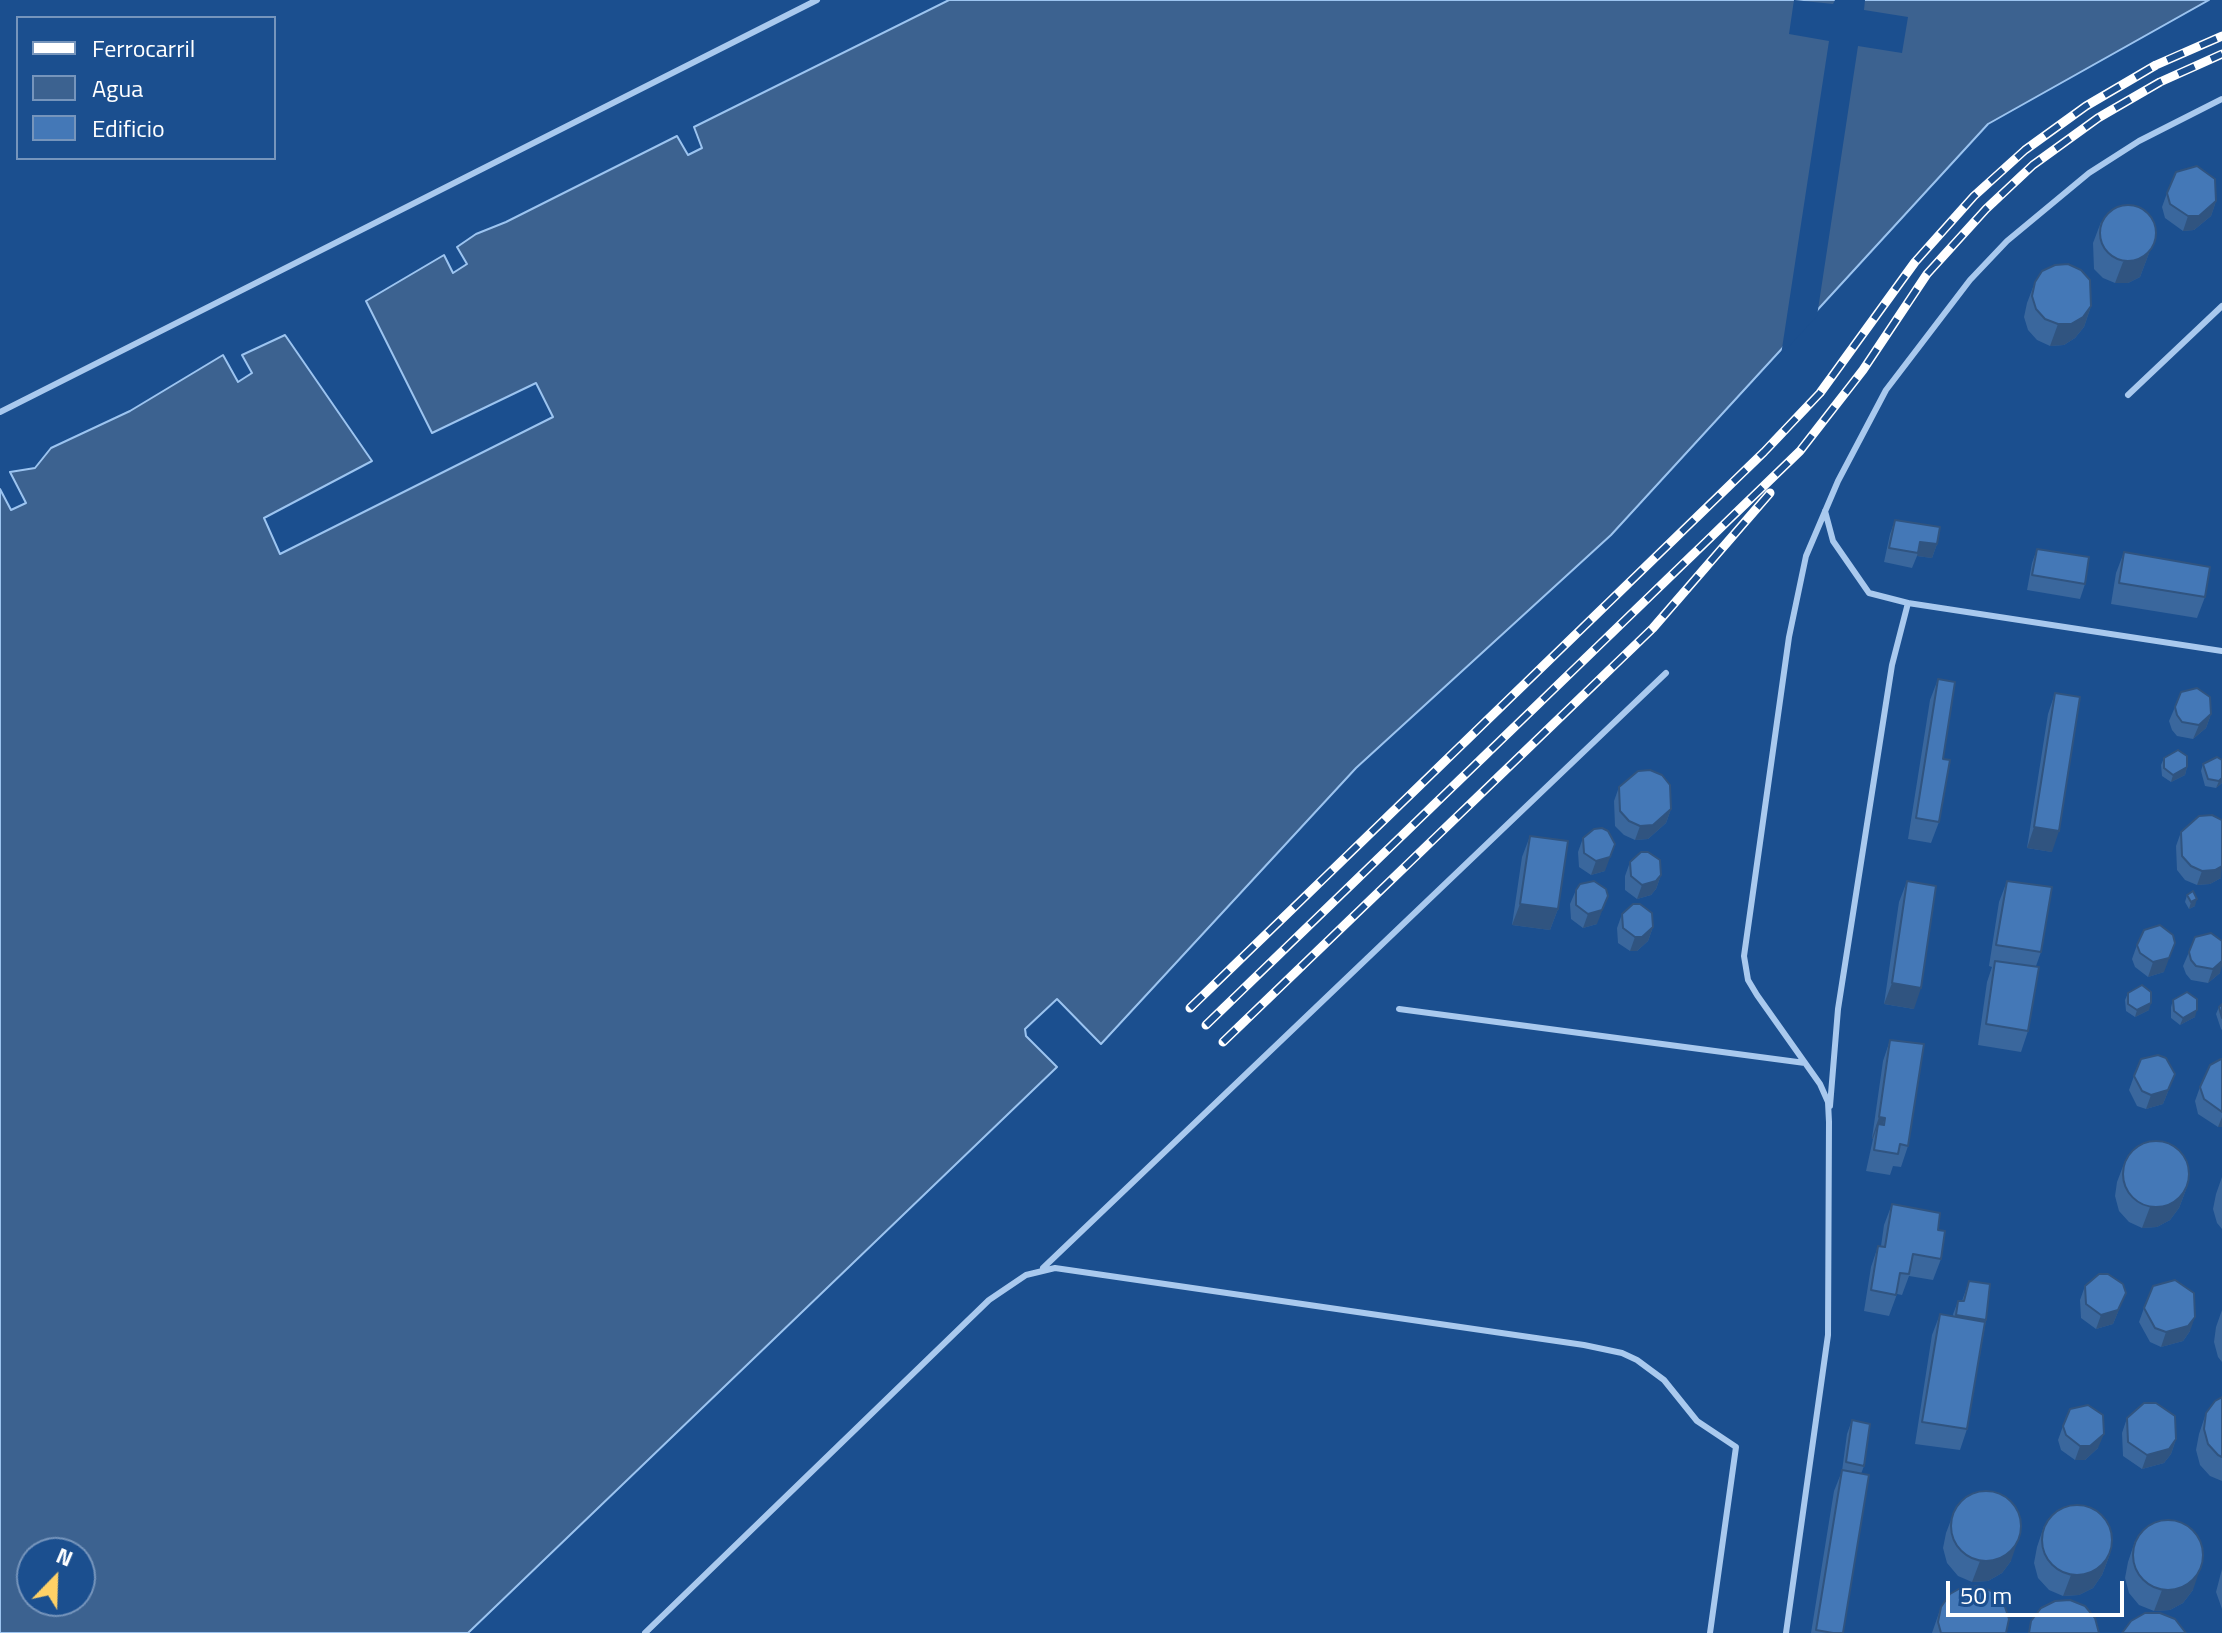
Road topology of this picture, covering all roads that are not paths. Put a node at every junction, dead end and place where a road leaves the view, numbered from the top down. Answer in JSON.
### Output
{"nodes":[{"id":1,"x":817,"y":0,"type":"edge"},
{"id":2,"x":2222,"y":99,"type":"edge"},
{"id":3,"x":2222,"y":306,"type":"edge"},
{"id":4,"x":2128,"y":395,"type":"dead end"},
{"id":5,"x":0,"y":412,"type":"edge"},
{"id":6,"x":1825,"y":511,"type":"junction"},
{"id":7,"x":1908,"y":603,"type":"junction"},
{"id":8,"x":2222,"y":651,"type":"edge"},
{"id":9,"x":1666,"y":673,"type":"dead end"},
{"id":10,"x":1399,"y":1009,"type":"dead end"},
{"id":11,"x":1805,"y":1063,"type":"junction"},
{"id":12,"x":1829,"y":1122,"type":"junction"},
{"id":13,"x":1042,"y":1269,"type":"junction"},
{"id":14,"x":645,"y":1633,"type":"edge"},
{"id":15,"x":1710,"y":1633,"type":"edge"},
{"id":16,"x":1786,"y":1633,"type":"edge"}],
"edges":[{"from":1,"to":5,"type":"lane"},
{"from":2,"to":6,"type":"lane"},
{"from":3,"to":4,"type":"lane"},
{"from":6,"to":7,"type":"lane"},
{"from":6,"to":11,"type":"lane"},
{"from":7,"to":8,"type":"lane"},
{"from":7,"to":12,"type":"lane"},
{"from":9,"to":13,"type":"lane"},
{"from":10,"to":11,"type":"lane"},
{"from":11,"to":12,"type":"lane"},
{"from":12,"to":16,"type":"lane"},
{"from":13,"to":14,"type":"lane"},
{"from":13,"to":15,"type":"lane"}]}
